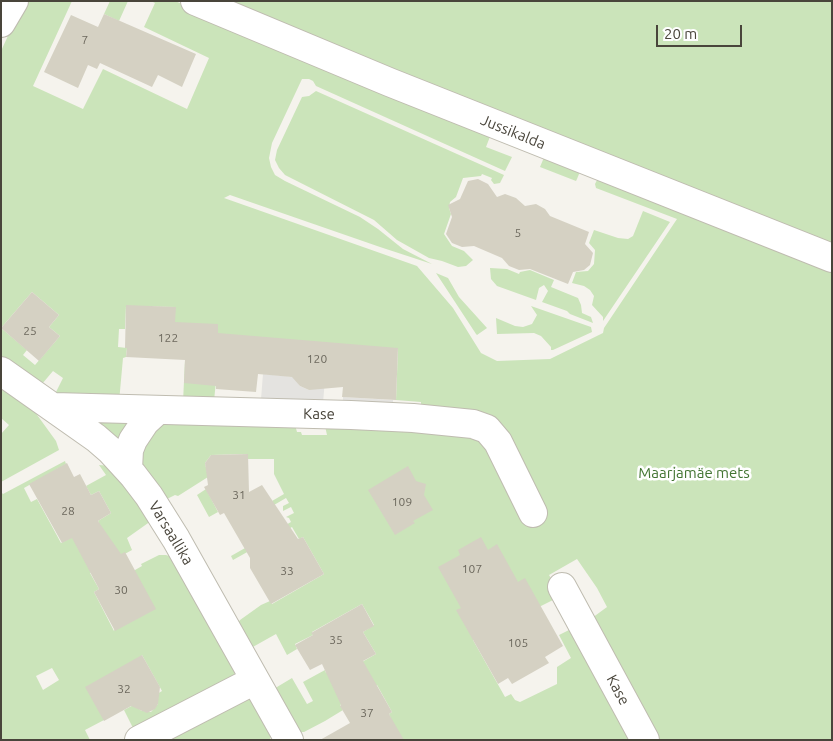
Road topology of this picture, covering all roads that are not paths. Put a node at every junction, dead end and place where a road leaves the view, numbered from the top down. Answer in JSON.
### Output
{"nodes":[{"id":1,"x":14,"y":1,"type":"edge"},
{"id":2,"x":196,"y":1,"type":"edge"},
{"id":3,"x":1,"y":23,"type":"edge"},
{"id":4,"x":832,"y":258,"type":"edge"},
{"id":5,"x":1,"y":371,"type":"edge"},
{"id":6,"x":54,"y":407,"type":"junction"},
{"id":7,"x":157,"y":411,"type":"junction"},
{"id":8,"x":128,"y":469,"type":"junction"},
{"id":9,"x":533,"y":512,"type":"dead end"},
{"id":10,"x":562,"y":587,"type":"dead end"},
{"id":11,"x":255,"y":680,"type":"junction"},
{"id":12,"x":139,"y":740,"type":"edge"},
{"id":13,"x":289,"y":740,"type":"edge"},
{"id":14,"x":645,"y":740,"type":"edge"}],
"edges":[{"from":1,"to":3,"type":"street"},
{"from":2,"to":4,"type":"street","name":"Jussikalda"},
{"from":5,"to":6,"type":"street","name":"Varsaallika"},
{"from":6,"to":7,"type":"street","name":"Kase"},
{"from":6,"to":8,"type":"street","name":"Varsaallika"},
{"from":7,"to":8,"type":"street"},
{"from":7,"to":9,"type":"street","name":"Kase"},
{"from":8,"to":11,"type":"street","name":"Varsaallika"},
{"from":10,"to":14,"type":"street","name":"Kase"},
{"from":11,"to":12,"type":"street"},
{"from":11,"to":13,"type":"street","name":"Varsaallika"}]}
